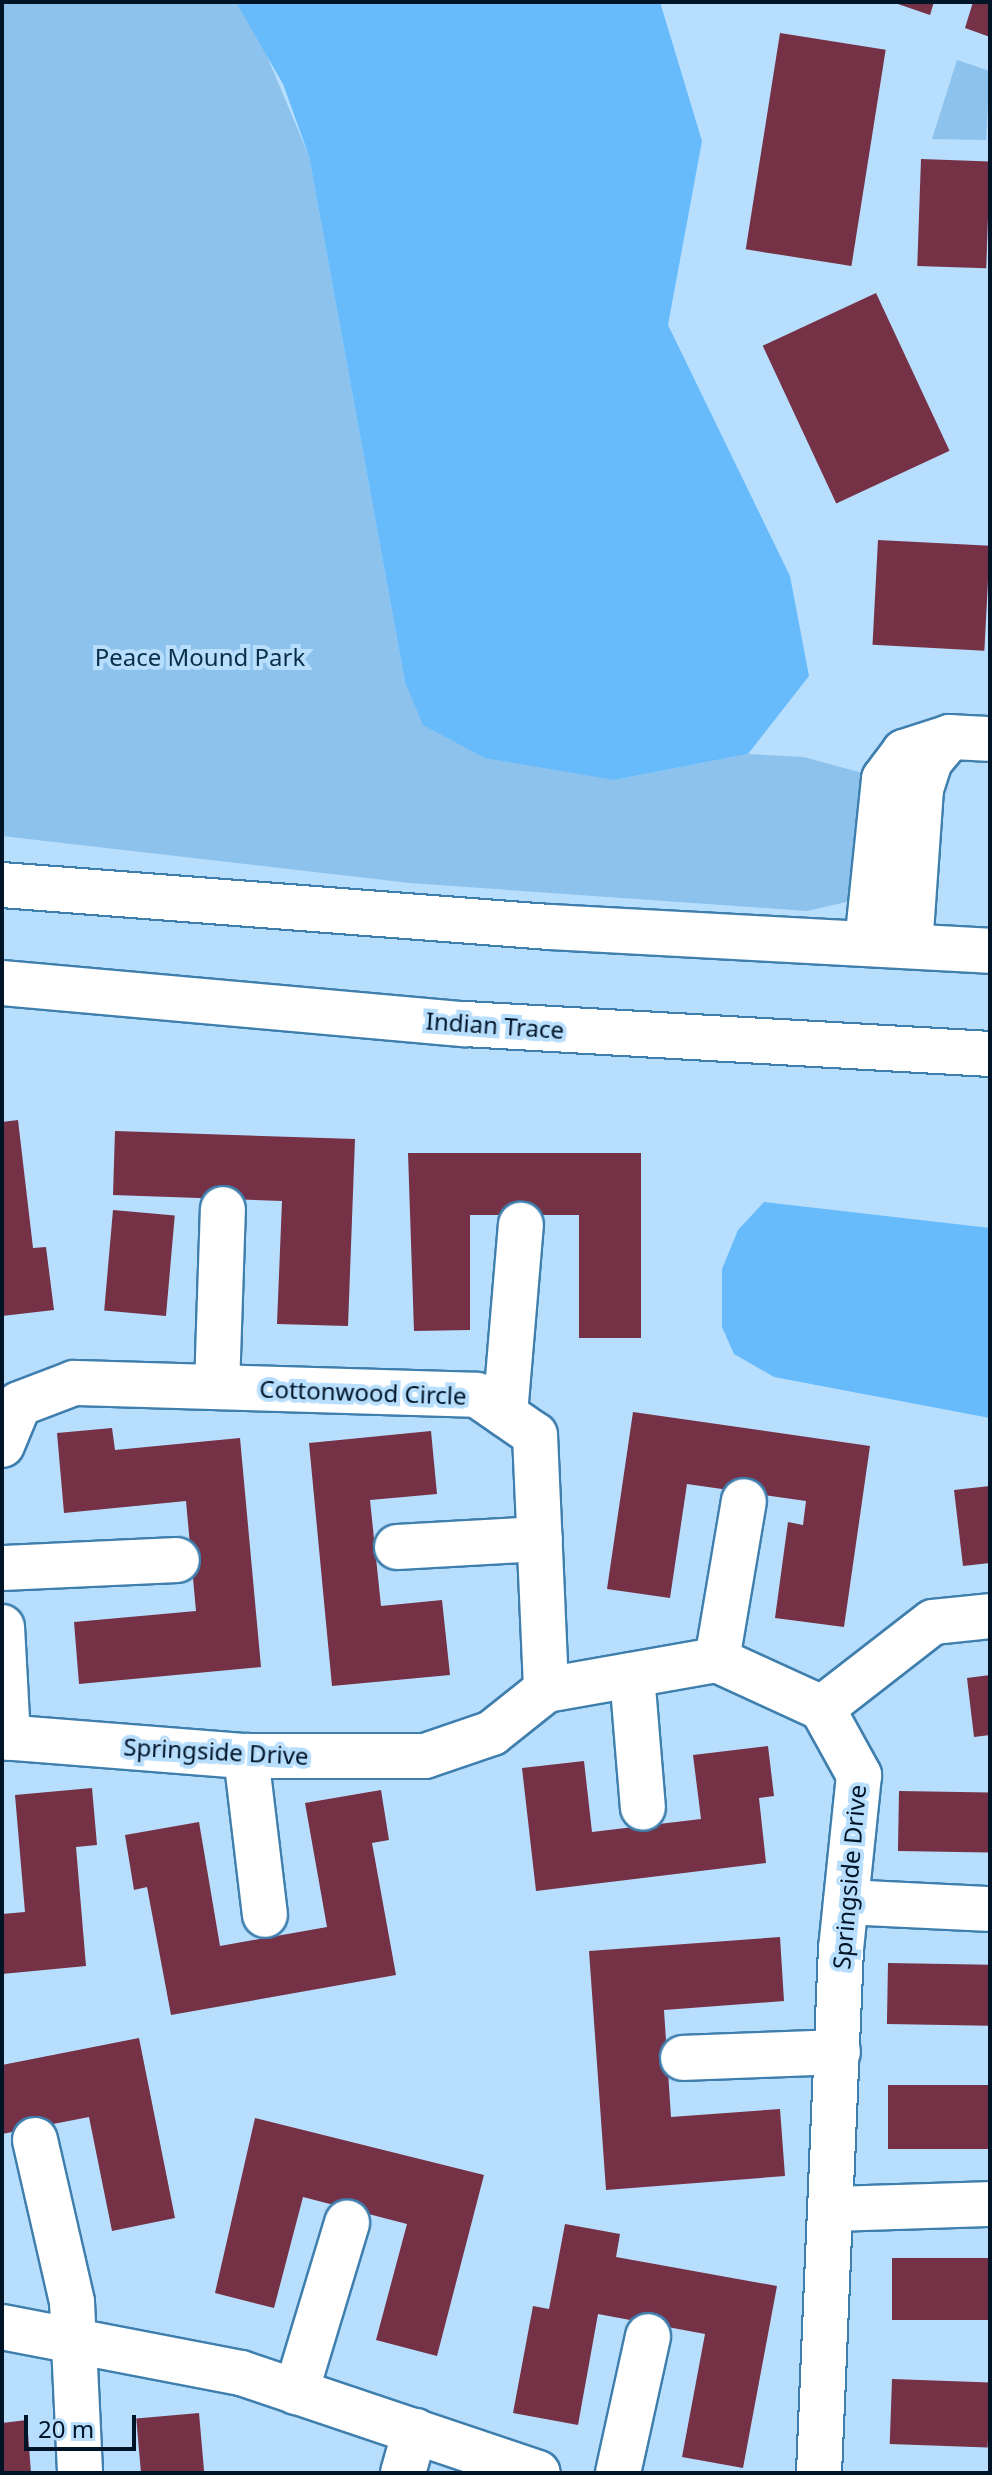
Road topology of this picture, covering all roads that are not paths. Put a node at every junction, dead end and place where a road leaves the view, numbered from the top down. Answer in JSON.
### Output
{"nodes":[{"id":1,"x":970,"y":738,"type":"edge"},
{"id":2,"x":2,"y":885,"type":"edge"},
{"id":3,"x":867,"y":944,"type":"junction"},
{"id":4,"x":910,"y":946,"type":"junction"},
{"id":5,"x":990,"y":951,"type":"edge"},
{"id":6,"x":2,"y":983,"type":"edge"},
{"id":7,"x":990,"y":1054,"type":"edge"},
{"id":8,"x":223,"y":1209,"type":"dead end"},
{"id":9,"x":521,"y":1225,"type":"dead end"},
{"id":10,"x":217,"y":1387,"type":"junction"},
{"id":11,"x":10,"y":1397,"type":"edge"},
{"id":12,"x":505,"y":1414,"type":"junction"},
{"id":13,"x":2,"y":1445,"type":"edge"},
{"id":14,"x":744,"y":1501,"type":"dead end"},
{"id":15,"x":540,"y":1539,"type":"junction"},
{"id":16,"x":397,"y":1547,"type":"dead end"},
{"id":17,"x":177,"y":1560,"type":"dead end"},
{"id":18,"x":2,"y":1568,"type":"edge"},
{"id":19,"x":990,"y":1616,"type":"edge"},
{"id":20,"x":2,"y":1627,"type":"edge"},
{"id":21,"x":717,"y":1660,"type":"junction"},
{"id":22,"x":632,"y":1675,"type":"junction"},
{"id":23,"x":546,"y":1690,"type":"junction"},
{"id":24,"x":822,"y":1708,"type":"junction"},
{"id":25,"x":5,"y":1738,"type":"edge"},
{"id":26,"x":246,"y":1756,"type":"junction"},
{"id":27,"x":643,"y":1808,"type":"dead end"},
{"id":28,"x":846,"y":1902,"type":"junction"},
{"id":29,"x":990,"y":1909,"type":"edge"},
{"id":30,"x":265,"y":1915,"type":"dead end"},
{"id":31,"x":838,"y":2052,"type":"junction"},
{"id":32,"x":683,"y":2058,"type":"dead end"},
{"id":33,"x":35,"y":2140,"type":"dead end"},
{"id":34,"x":989,"y":2204,"type":"edge"},
{"id":35,"x":832,"y":2209,"type":"junction"},
{"id":36,"x":347,"y":2223,"type":"dead end"},
{"id":37,"x":2,"y":2327,"type":"edge"},
{"id":38,"x":648,"y":2336,"type":"dead end"},
{"id":39,"x":74,"y":2344,"type":"junction"},
{"id":40,"x":2,"y":2357,"type":"edge"},
{"id":41,"x":296,"y":2392,"type":"junction"},
{"id":42,"x":415,"y":2431,"type":"junction"},
{"id":43,"x":80,"y":2473,"type":"edge"},
{"id":44,"x":403,"y":2473,"type":"edge"},
{"id":45,"x":538,"y":2473,"type":"edge"},
{"id":46,"x":618,"y":2473,"type":"edge"},
{"id":47,"x":819,"y":2473,"type":"edge"}],
"edges":[{"from":1,"to":3,"type":"street"},
{"from":1,"to":4,"type":"street"},
{"from":2,"to":3,"type":"street"},
{"from":3,"to":4,"type":"street"},
{"from":4,"to":5,"type":"street"},
{"from":6,"to":7,"type":"street","name":"Indian Trace"},
{"from":8,"to":10,"type":"street"},
{"from":9,"to":12,"type":"street"},
{"from":10,"to":11,"type":"street","name":"Cottonwood Circle"},
{"from":10,"to":12,"type":"street","name":"Cottonwood Circle"},
{"from":11,"to":13,"type":"street","name":"Cottonwood Circle"},
{"from":12,"to":15,"type":"street","name":"Cottonwood Circle"},
{"from":14,"to":21,"type":"street"},
{"from":15,"to":16,"type":"street"},
{"from":15,"to":23,"type":"street","name":"Cottonwood Circle"},
{"from":17,"to":18,"type":"street"},
{"from":19,"to":24,"type":"street"},
{"from":20,"to":25,"type":"street"},
{"from":21,"to":22,"type":"street","name":"Springside Drive"},
{"from":21,"to":24,"type":"street"},
{"from":22,"to":23,"type":"street","name":"Springside Drive"},
{"from":22,"to":27,"type":"street"},
{"from":23,"to":26,"type":"street","name":"Springside Drive"},
{"from":24,"to":28,"type":"street","name":"Springside Drive"},
{"from":25,"to":26,"type":"street","name":"Springside Drive"},
{"from":26,"to":30,"type":"street"},
{"from":28,"to":29,"type":"street"},
{"from":28,"to":31,"type":"street","name":"Springside Drive"},
{"from":31,"to":32,"type":"street"},
{"from":31,"to":35,"type":"street","name":"Springside Drive"},
{"from":33,"to":39,"type":"street"},
{"from":34,"to":35,"type":"street"},
{"from":35,"to":47,"type":"street","name":"Springside Drive"},
{"from":36,"to":41,"type":"street"},
{"from":37,"to":39,"type":"street"},
{"from":38,"to":46,"type":"street"},
{"from":39,"to":40,"type":"street"},
{"from":39,"to":41,"type":"street"},
{"from":39,"to":43,"type":"street"},
{"from":41,"to":42,"type":"street"},
{"from":42,"to":44,"type":"street"},
{"from":42,"to":45,"type":"street"}]}
